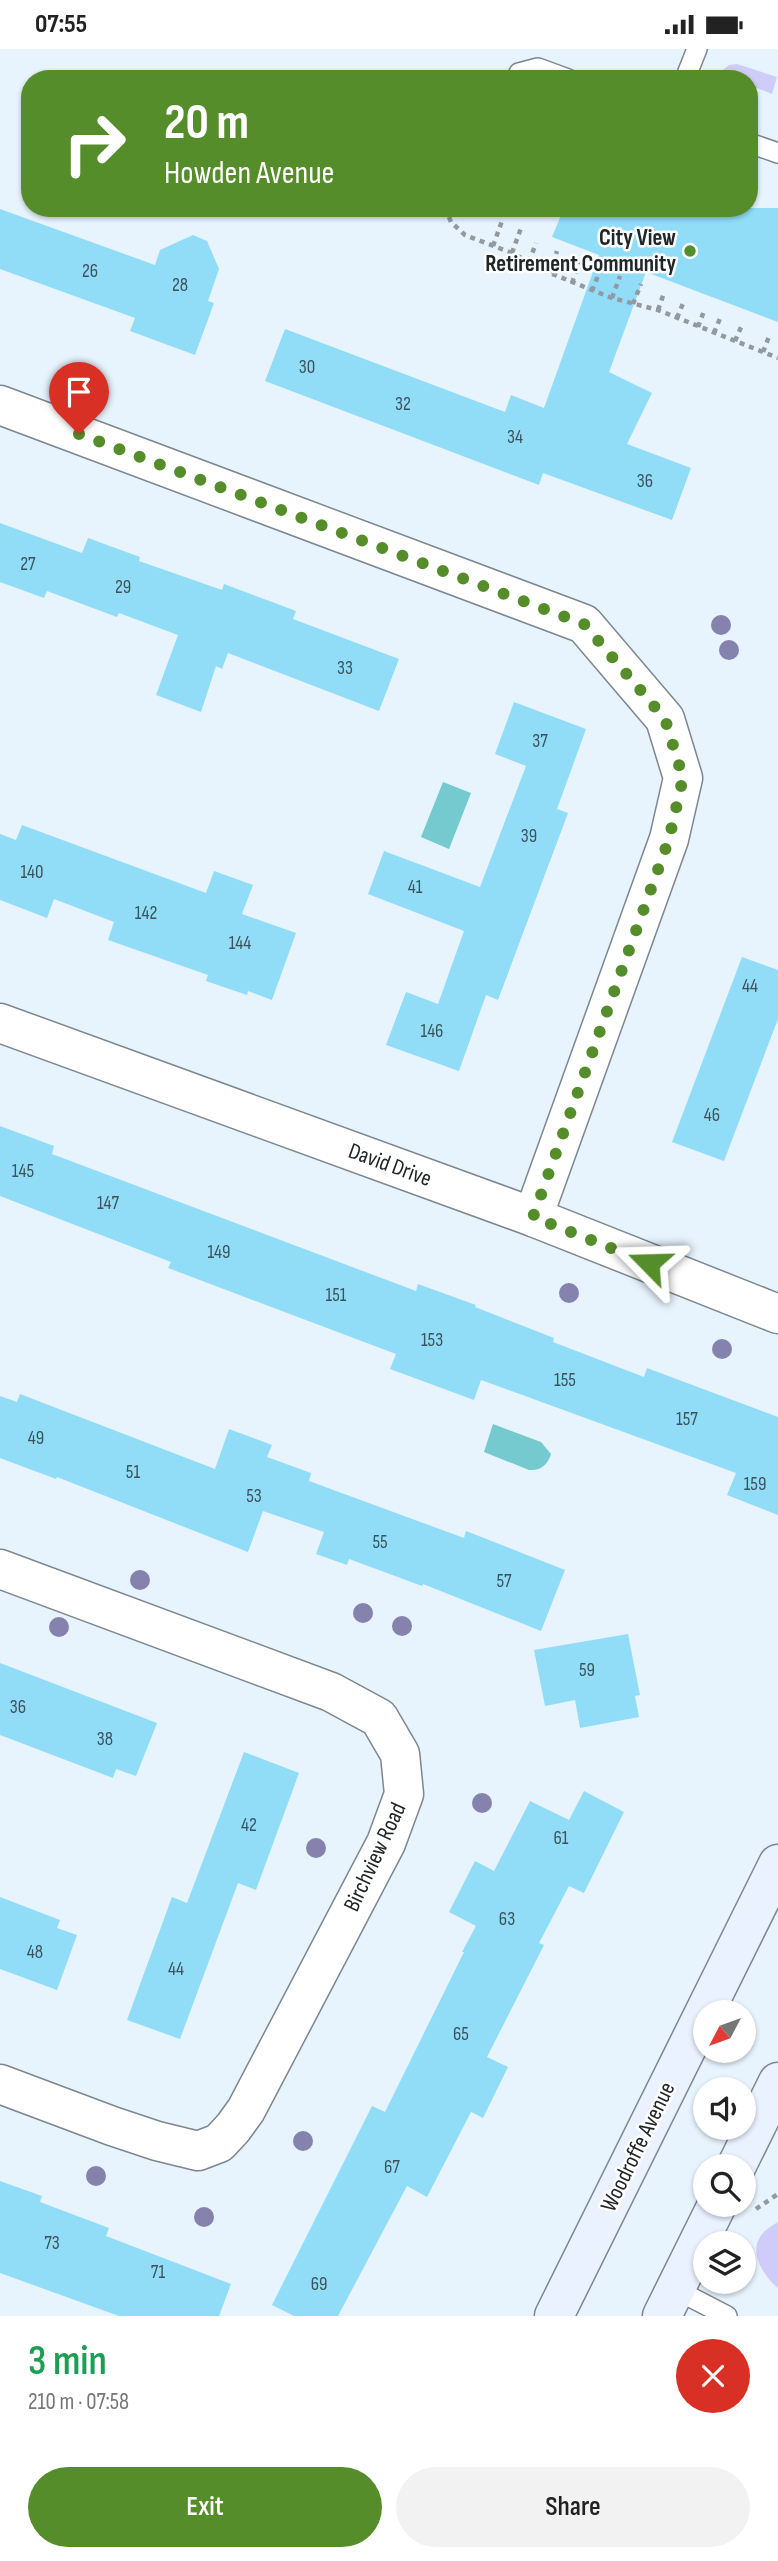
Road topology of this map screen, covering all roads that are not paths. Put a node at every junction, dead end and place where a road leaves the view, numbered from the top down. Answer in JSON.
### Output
{"nodes":[{"id":1,"x":697,"y":49,"type":"edge"},
{"id":2,"x":689,"y":70,"type":"edge"},
{"id":3,"x":758,"y":146,"type":"edge"},
{"id":4,"x":778,"y":153,"type":"edge"},
{"id":5,"x":0,"y":405,"type":"edge"},
{"id":6,"x":0,"y":1023,"type":"edge"},
{"id":7,"x":533,"y":1217,"type":"junction"},
{"id":8,"x":778,"y":1314,"type":"edge"},
{"id":9,"x":0,"y":1569,"type":"edge"},
{"id":10,"x":778,"y":1864,"type":"edge"},
{"id":11,"x":778,"y":2082,"type":"edge"},
{"id":12,"x":0,"y":2084,"type":"edge"},
{"id":13,"x":742,"y":2154,"type":"edge"},
{"id":14,"x":711,"y":2217,"type":"edge"},
{"id":15,"x":668,"y":2303,"type":"edge"},
{"id":16,"x":554,"y":2316,"type":"edge"},
{"id":17,"x":727,"y":2316,"type":"edge"}],
"edges":[{"from":1,"to":2,"type":"lane"},
{"from":3,"to":4,"type":"lane"},
{"from":5,"to":7,"type":"street"},
{"from":6,"to":7,"type":"street","name":"David Drive"},
{"from":7,"to":8,"type":"street","name":"David Drive"},
{"from":9,"to":12,"type":"street","name":"Birchview Road"},
{"from":10,"to":16,"type":"main road","name":"Woodroffe Avenue"},
{"from":11,"to":13,"type":"main road"},
{"from":14,"to":15,"type":"main road"},
{"from":15,"to":17,"type":"lane"}]}
